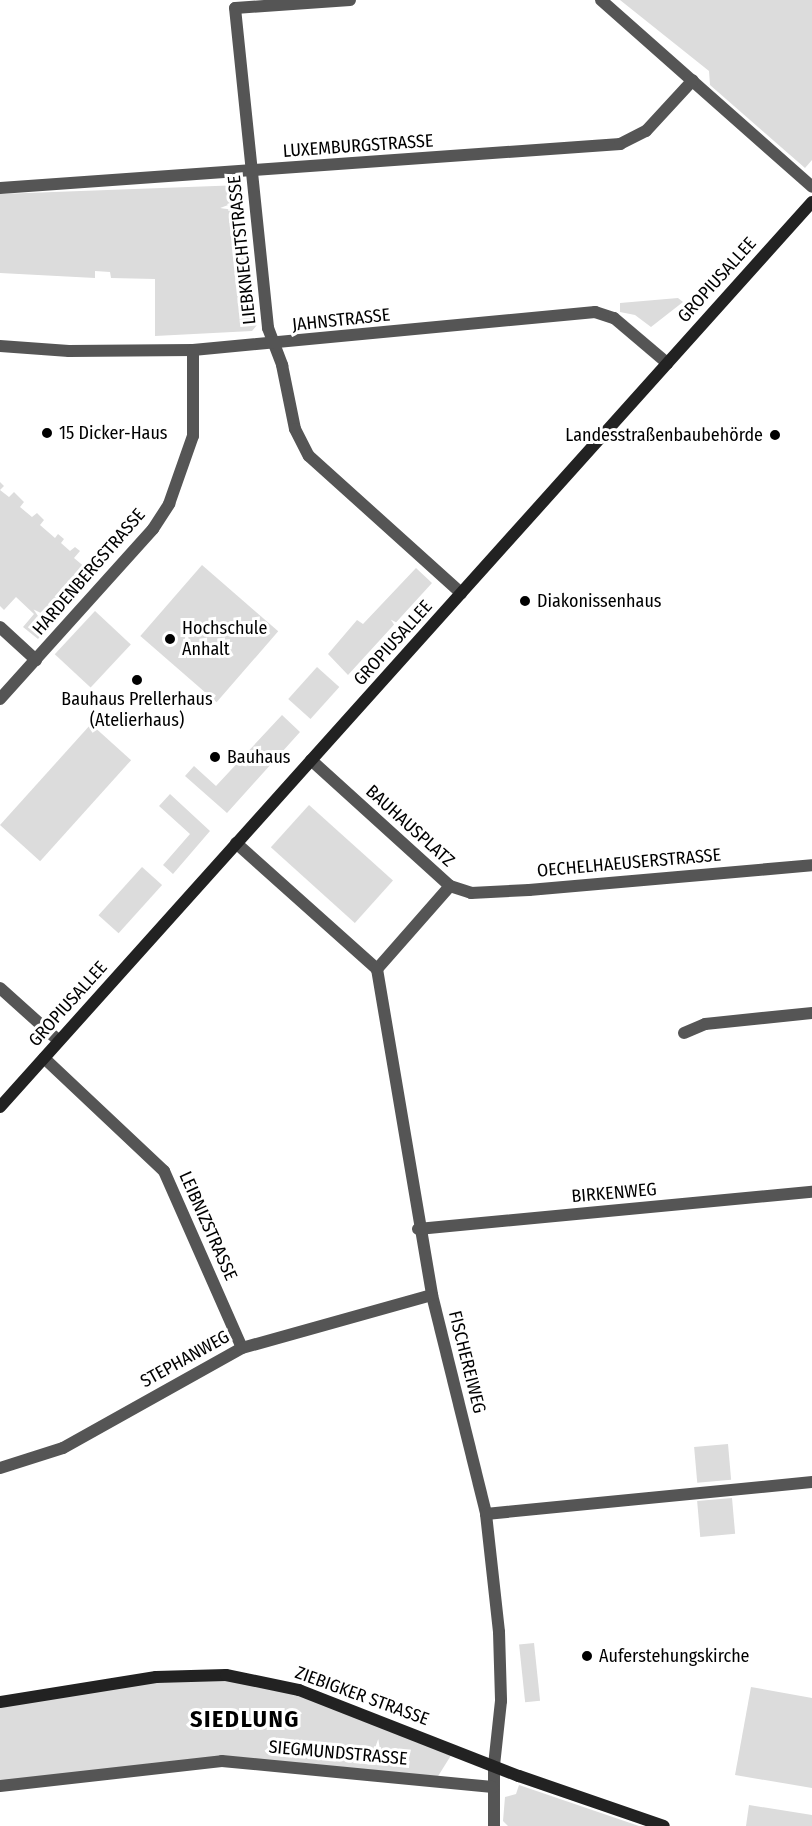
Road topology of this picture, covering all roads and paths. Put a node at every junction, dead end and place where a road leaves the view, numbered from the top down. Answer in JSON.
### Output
{"nodes":[{"id":1,"x":350,"y":0,"type":"edge"},
{"id":2,"x":601,"y":0,"type":"edge"},
{"id":3,"x":693,"y":80,"type":"junction"},
{"id":4,"x":251,"y":171,"type":"junction"},
{"id":5,"x":812,"y":187,"type":"edge"},
{"id":6,"x":0,"y":188,"type":"edge"},
{"id":7,"x":812,"y":202,"type":"edge"},
{"id":8,"x":273,"y":345,"type":"junction"},
{"id":9,"x":0,"y":346,"type":"edge"},
{"id":10,"x":193,"y":351,"type":"junction"},
{"id":11,"x":667,"y":363,"type":"junction"},
{"id":12,"x":461,"y":593,"type":"junction"},
{"id":13,"x":0,"y":627,"type":"edge"},
{"id":14,"x":36,"y":660,"type":"junction"},
{"id":15,"x":0,"y":699,"type":"edge"},
{"id":16,"x":311,"y":760,"type":"junction"},
{"id":17,"x":236,"y":843,"type":"junction"},
{"id":18,"x":812,"y":865,"type":"edge"},
{"id":19,"x":450,"y":886,"type":"junction"},
{"id":20,"x":377,"y":969,"type":"junction"},
{"id":21,"x":0,"y":988,"type":"edge"},
{"id":22,"x":812,"y":1013,"type":"edge"},
{"id":23,"x":684,"y":1033,"type":"dead end"},
{"id":24,"x":59,"y":1041,"type":"junction"},
{"id":25,"x":44,"y":1059,"type":"junction"},
{"id":26,"x":0,"y":1107,"type":"edge"},
{"id":27,"x":812,"y":1192,"type":"edge"},
{"id":28,"x":418,"y":1229,"type":"junction"},
{"id":29,"x":432,"y":1295,"type":"junction"},
{"id":30,"x":242,"y":1348,"type":"junction"},
{"id":31,"x":0,"y":1468,"type":"edge"},
{"id":32,"x":812,"y":1482,"type":"edge"},
{"id":33,"x":486,"y":1514,"type":"junction"},
{"id":34,"x":0,"y":1702,"type":"edge"},
{"id":35,"x":494,"y":1765,"type":"junction"},
{"id":36,"x":0,"y":1786,"type":"edge"},
{"id":37,"x":493,"y":1787,"type":"junction"},
{"id":38,"x":494,"y":1826,"type":"edge"},
{"id":39,"x":664,"y":1826,"type":"edge"}],
"edges":[{"from":1,"to":4,"type":"street","name":"LIEBKNECHTSTRASSE"},
{"from":2,"to":3,"type":"street"},
{"from":3,"to":4,"type":"street","name":"LUXEMBURGSTRASSE"},
{"from":3,"to":5,"type":"street"},
{"from":4,"to":6,"type":"street","name":"LUXEMBURGSTRASSE"},
{"from":4,"to":8,"type":"street","name":"LIEBKNECHTSTRASSE"},
{"from":7,"to":11,"type":"street","name":"GROPIUSALLEE"},
{"from":8,"to":10,"type":"street","name":"JAHNSTRASSE"},
{"from":8,"to":11,"type":"street","name":"JAHNSTRASSE"},
{"from":8,"to":12,"type":"street","name":"LIEBKNECHTSTRASSE"},
{"from":9,"to":10,"type":"street","name":"JAHNSTRASSE"},
{"from":10,"to":14,"type":"street","name":"HARDENBERGSTRASSE"},
{"from":11,"to":12,"type":"street","name":"GROPIUSALLEE"},
{"from":12,"to":16,"type":"street","name":"GROPIUSALLEE"},
{"from":13,"to":14,"type":"street"},
{"from":14,"to":15,"type":"street","name":"HARDENBERGSTRASSE"},
{"from":16,"to":17,"type":"street","name":"GROPIUSALLEE"},
{"from":16,"to":19,"type":"street","name":"BAUHAUSPLATZ"},
{"from":17,"to":20,"type":"street"},
{"from":17,"to":24,"type":"street","name":"GROPIUSALLEE"},
{"from":18,"to":19,"type":"street","name":"OECHELHAEUSERSTRASSE"},
{"from":19,"to":20,"type":"street","name":"BAUHAUSPLATZ"},
{"from":20,"to":28,"type":"street","name":"FISCHEREIWEG"},
{"from":21,"to":24,"type":"street"},
{"from":22,"to":23,"type":"street"},
{"from":24,"to":25,"type":"street","name":"GROPIUSALLEE"},
{"from":25,"to":26,"type":"street","name":"GROPIUSALLEE"},
{"from":25,"to":30,"type":"street","name":"LEIBNIZSTRASSE"},
{"from":27,"to":28,"type":"street","name":"BIRKENWEG"},
{"from":28,"to":29,"type":"street","name":"FISCHEREIWEG"},
{"from":29,"to":30,"type":"street","name":"STEPHANWEG"},
{"from":29,"to":33,"type":"street","name":"FISCHEREIWEG"},
{"from":30,"to":31,"type":"street","name":"STEPHANWEG"},
{"from":32,"to":33,"type":"street"},
{"from":33,"to":35,"type":"street","name":"FISCHEREIWEG"},
{"from":34,"to":35,"type":"street","name":"ZIEBIGKER STRASSE"},
{"from":35,"to":37,"type":"street","name":"FISCHEREIWEG"},
{"from":35,"to":39,"type":"street","name":"ZIEBIGKER STRASSE"},
{"from":36,"to":37,"type":"street","name":"SIEGMUNDSTRASSE"},
{"from":37,"to":38,"type":"street","name":"FISCHEREIWEG"}]}
